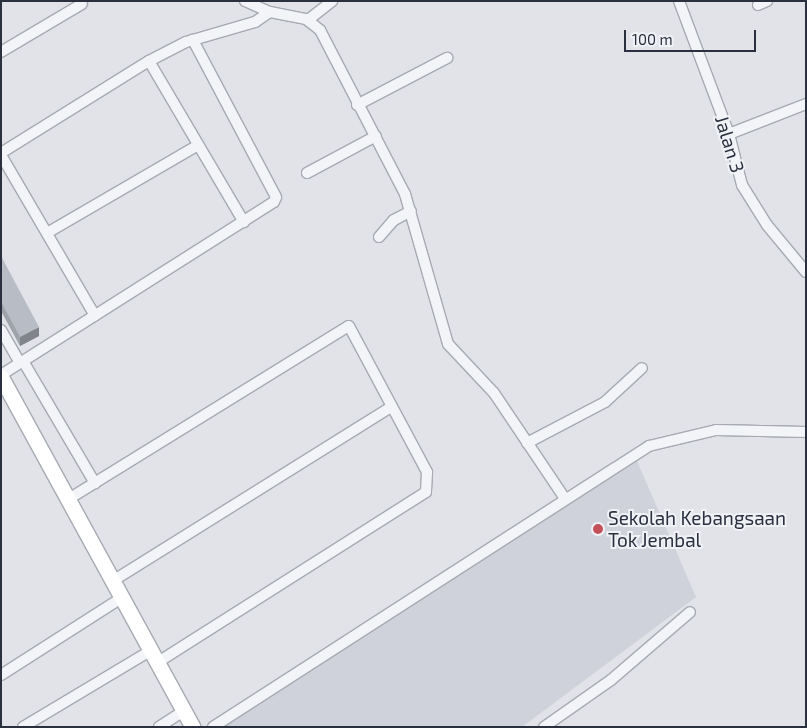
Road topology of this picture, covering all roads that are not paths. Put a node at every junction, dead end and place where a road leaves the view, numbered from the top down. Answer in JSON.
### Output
{"nodes":[{"id":1,"x":246,"y":1,"type":"edge"},
{"id":2,"x":332,"y":1,"type":"edge"},
{"id":3,"x":679,"y":1,"type":"edge"},
{"id":4,"x":82,"y":4,"type":"dead end"},
{"id":5,"x":270,"y":12,"type":"junction"},
{"id":6,"x":308,"y":20,"type":"junction"},
{"id":7,"x":193,"y":40,"type":"junction"},
{"id":8,"x":1,"y":52,"type":"edge"},
{"id":9,"x":447,"y":58,"type":"dead end"},
{"id":10,"x":149,"y":60,"type":"junction"},
{"id":11,"x":806,"y":104,"type":"edge"},
{"id":12,"x":357,"y":105,"type":"junction"},
{"id":13,"x":729,"y":134,"type":"junction"},
{"id":14,"x":376,"y":136,"type":"junction"},
{"id":15,"x":198,"y":144,"type":"junction"},
{"id":16,"x":1,"y":154,"type":"edge"},
{"id":17,"x":307,"y":173,"type":"dead end"},
{"id":18,"x":411,"y":211,"type":"junction"},
{"id":19,"x":244,"y":222,"type":"junction"},
{"id":20,"x":47,"y":233,"type":"junction"},
{"id":21,"x":379,"y":237,"type":"dead end"},
{"id":22,"x":806,"y":272,"type":"edge"},
{"id":23,"x":95,"y":316,"type":"junction"},
{"id":24,"x":1,"y":330,"type":"edge"},
{"id":25,"x":21,"y":362,"type":"junction"},
{"id":26,"x":642,"y":368,"type":"dead end"},
{"id":27,"x":1,"y":376,"type":"edge"},
{"id":28,"x":392,"y":407,"type":"junction"},
{"id":29,"x":806,"y":432,"type":"edge"},
{"id":30,"x":527,"y":443,"type":"junction"},
{"id":31,"x":94,"y":482,"type":"junction"},
{"id":32,"x":564,"y":497,"type":"junction"},
{"id":33,"x":67,"y":500,"type":"junction"},
{"id":34,"x":111,"y":582,"type":"junction"},
{"id":35,"x":120,"y":599,"type":"junction"},
{"id":36,"x":690,"y":612,"type":"dead end"},
{"id":37,"x":153,"y":657,"type":"junction"},
{"id":38,"x":1,"y":675,"type":"edge"},
{"id":39,"x":184,"y":711,"type":"junction"},
{"id":40,"x":23,"y":727,"type":"edge"},
{"id":41,"x":159,"y":727,"type":"edge"},
{"id":42,"x":193,"y":727,"type":"edge"},
{"id":43,"x":213,"y":727,"type":"edge"},
{"id":44,"x":544,"y":727,"type":"edge"}],
"edges":[{"from":1,"to":5,"type":"street"},
{"from":2,"to":6,"type":"street"},
{"from":3,"to":13,"type":"street","name":"Jalan 3"},
{"from":4,"to":8,"type":"street"},
{"from":5,"to":6,"type":"street"},
{"from":5,"to":7,"type":"street"},
{"from":6,"to":12,"type":"street"},
{"from":7,"to":10,"type":"street"},
{"from":7,"to":19,"type":"street"},
{"from":9,"to":12,"type":"street"},
{"from":10,"to":15,"type":"street"},
{"from":10,"to":16,"type":"street"},
{"from":11,"to":13,"type":"street"},
{"from":12,"to":14,"type":"street"},
{"from":13,"to":22,"type":"street","name":"Jalan 3"},
{"from":14,"to":17,"type":"street"},
{"from":14,"to":18,"type":"street"},
{"from":15,"to":19,"type":"street"},
{"from":15,"to":20,"type":"street"},
{"from":16,"to":20,"type":"street"},
{"from":18,"to":21,"type":"street"},
{"from":18,"to":30,"type":"street"},
{"from":19,"to":23,"type":"street"},
{"from":20,"to":23,"type":"street"},
{"from":23,"to":25,"type":"street"},
{"from":24,"to":25,"type":"street"},
{"from":25,"to":27,"type":"street"},
{"from":25,"to":31,"type":"street"},
{"from":26,"to":30,"type":"street"},
{"from":27,"to":33,"type":"main road"},
{"from":28,"to":31,"type":"street"},
{"from":28,"to":34,"type":"street"},
{"from":28,"to":37,"type":"street"},
{"from":29,"to":32,"type":"street"},
{"from":30,"to":32,"type":"street"},
{"from":31,"to":33,"type":"street"},
{"from":32,"to":43,"type":"street"},
{"from":33,"to":34,"type":"main road"},
{"from":34,"to":35,"type":"main road"},
{"from":35,"to":37,"type":"main road"},
{"from":35,"to":38,"type":"street"},
{"from":36,"to":44,"type":"street"},
{"from":37,"to":39,"type":"main road"},
{"from":37,"to":40,"type":"street"},
{"from":39,"to":41,"type":"street"},
{"from":39,"to":42,"type":"main road"}]}
